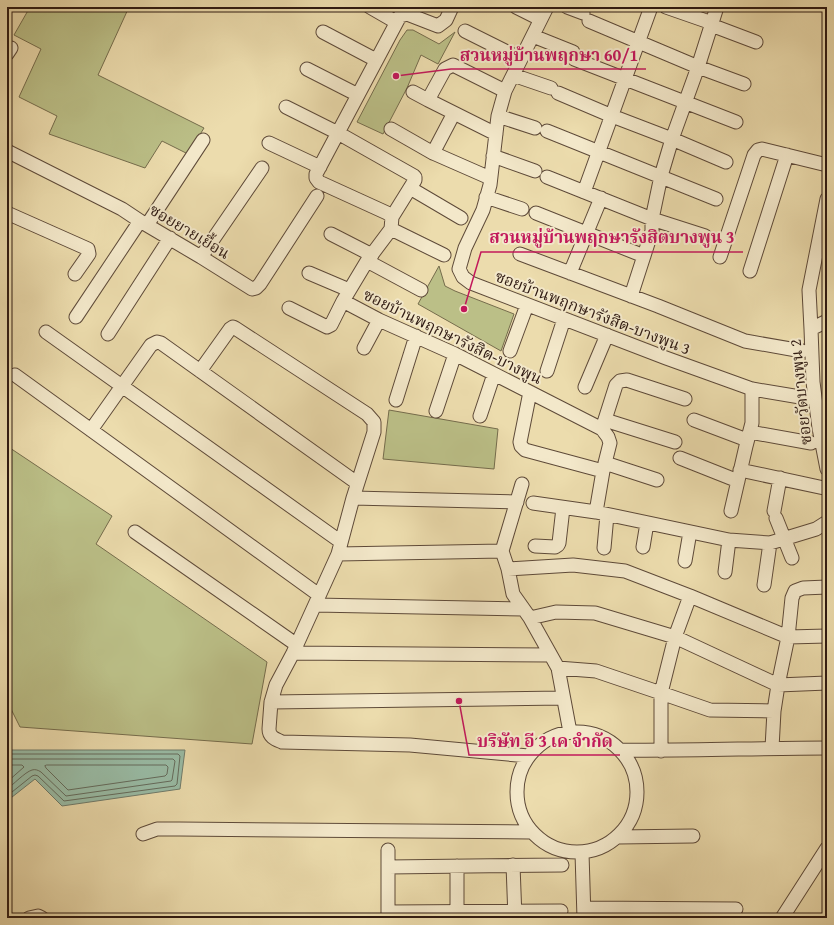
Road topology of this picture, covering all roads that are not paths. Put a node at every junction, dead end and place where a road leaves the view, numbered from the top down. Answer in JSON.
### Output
{"nodes":[{"id":1,"x":370,"y":7,"type":"edge"},
{"id":2,"x":452,"y":7,"type":"edge"},
{"id":3,"x":516,"y":7,"type":"edge"},
{"id":4,"x":547,"y":7,"type":"edge"},
{"id":5,"x":567,"y":7,"type":"edge"},
{"id":6,"x":650,"y":7,"type":"edge"},
{"id":7,"x":666,"y":7,"type":"edge"},
{"id":8,"x":717,"y":7,"type":"edge"},
{"id":9,"x":540,"y":19,"type":"junction"},
{"id":10,"x":396,"y":22,"type":"junction"},
{"id":11,"x":712,"y":24,"type":"junction"},
{"id":12,"x":465,"y":31,"type":"dead end"},
{"id":13,"x":323,"y":32,"type":"dead end"},
{"id":14,"x":533,"y":36,"type":"junction"},
{"id":15,"x":638,"y":42,"type":"junction"},
{"id":16,"x":756,"y":42,"type":"dead end"},
{"id":17,"x":521,"y":59,"type":"junction"},
{"id":18,"x":376,"y":60,"type":"junction"},
{"id":19,"x":698,"y":67,"type":"junction"},
{"id":20,"x":307,"y":69,"type":"dead end"},
{"id":21,"x":513,"y":75,"type":"junction"},
{"id":22,"x":625,"y":79,"type":"junction"},
{"id":23,"x":744,"y":84,"type":"dead end"},
{"id":24,"x":505,"y":91,"type":"junction"},
{"id":25,"x":413,"y":92,"type":"dead end"},
{"id":26,"x":358,"y":95,"type":"junction"},
{"id":27,"x":428,"y":100,"type":"junction"},
{"id":28,"x":685,"y":103,"type":"junction"},
{"id":29,"x":286,"y":107,"type":"dead end"},
{"id":30,"x":454,"y":113,"type":"junction"},
{"id":31,"x":498,"y":116,"type":"junction"},
{"id":32,"x":612,"y":116,"type":"junction"},
{"id":33,"x":736,"y":122,"type":"dead end"},
{"id":34,"x":391,"y":130,"type":"dead end"},
{"id":35,"x":338,"y":133,"type":"junction"},
{"id":36,"x":496,"y":134,"type":"junction"},
{"id":37,"x":672,"y":139,"type":"junction"},
{"id":38,"x":203,"y":140,"type":"dead end"},
{"id":39,"x":269,"y":143,"type":"dead end"},
{"id":40,"x":7,"y":150,"type":"edge"},
{"id":41,"x":433,"y":153,"type":"junction"},
{"id":42,"x":598,"y":153,"type":"junction"},
{"id":43,"x":787,"y":155,"type":"junction"},
{"id":44,"x":493,"y":156,"type":"junction"},
{"id":45,"x":726,"y":162,"type":"dead end"},
{"id":46,"x":827,"y":165,"type":"edge"},
{"id":47,"x":320,"y":167,"type":"junction"},
{"id":48,"x":262,"y":168,"type":"dead end"},
{"id":49,"x":535,"y":171,"type":"dead end"},
{"id":50,"x":662,"y":176,"type":"junction"},
{"id":51,"x":547,"y":177,"type":"dead end"},
{"id":52,"x":490,"y":178,"type":"junction"},
{"id":53,"x":410,"y":188,"type":"junction"},
{"id":54,"x":584,"y":192,"type":"junction"},
{"id":55,"x":317,"y":196,"type":"dead end"},
{"id":56,"x":486,"y":197,"type":"junction"},
{"id":57,"x":601,"y":198,"type":"junction"},
{"id":58,"x":716,"y":199,"type":"dead end"},
{"id":59,"x":827,"y":199,"type":"edge"},
{"id":60,"x":522,"y":210,"type":"dead end"},
{"id":61,"x":7,"y":213,"type":"edge"},
{"id":62,"x":536,"y":213,"type":"dead end"},
{"id":63,"x":461,"y":218,"type":"dead end"},
{"id":64,"x":652,"y":219,"type":"junction"},
{"id":65,"x":143,"y":223,"type":"junction"},
{"id":66,"x":392,"y":223,"type":"junction"},
{"id":67,"x":586,"y":233,"type":"junction"},
{"id":68,"x":331,"y":234,"type":"dead end"},
{"id":69,"x":705,"y":236,"type":"dead end"},
{"id":70,"x":170,"y":238,"type":"junction"},
{"id":71,"x":520,"y":254,"type":"dead end"},
{"id":72,"x":444,"y":255,"type":"dead end"},
{"id":73,"x":644,"y":256,"type":"junction"},
{"id":74,"x":201,"y":257,"type":"junction"},
{"id":75,"x":720,"y":257,"type":"dead end"},
{"id":76,"x":370,"y":258,"type":"junction"},
{"id":77,"x":750,"y":271,"type":"dead end"},
{"id":78,"x":309,"y":273,"type":"dead end"},
{"id":79,"x":570,"y":273,"type":"junction"},
{"id":80,"x":75,"y":274,"type":"dead end"},
{"id":81,"x":421,"y":290,"type":"dead end"},
{"id":82,"x":346,"y":296,"type":"junction"},
{"id":83,"x":631,"y":296,"type":"junction"},
{"id":84,"x":527,"y":305,"type":"junction"},
{"id":85,"x":289,"y":308,"type":"dead end"},
{"id":86,"x":76,"y":316,"type":"dead end"},
{"id":87,"x":564,"y":319,"type":"junction"},
{"id":88,"x":379,"y":320,"type":"junction"},
{"id":89,"x":827,"y":321,"type":"edge"},
{"id":90,"x":811,"y":329,"type":"junction"},
{"id":91,"x":46,"y":332,"type":"dead end"},
{"id":92,"x":108,"y":334,"type":"dead end"},
{"id":93,"x":607,"y":335,"type":"junction"},
{"id":94,"x":416,"y":336,"type":"junction"},
{"id":95,"x":364,"y":348,"type":"dead end"},
{"id":96,"x":510,"y":351,"type":"dead end"},
{"id":97,"x":802,"y":351,"type":"dead end"},
{"id":98,"x":455,"y":354,"type":"junction"},
{"id":99,"x":547,"y":371,"type":"dead end"},
{"id":100,"x":200,"y":372,"type":"junction"},
{"id":101,"x":494,"y":374,"type":"junction"},
{"id":102,"x":15,"y":375,"type":"dead end"},
{"id":103,"x":122,"y":386,"type":"junction"},
{"id":104,"x":585,"y":388,"type":"dead end"},
{"id":105,"x":752,"y":389,"type":"junction"},
{"id":106,"x":530,"y":392,"type":"junction"},
{"id":107,"x":806,"y":398,"type":"dead end"},
{"id":108,"x":685,"y":399,"type":"dead end"},
{"id":109,"x":396,"y":400,"type":"dead end"},
{"id":110,"x":436,"y":410,"type":"dead end"},
{"id":111,"x":480,"y":416,"type":"dead end"},
{"id":112,"x":694,"y":420,"type":"dead end"},
{"id":113,"x":604,"y":424,"type":"junction"},
{"id":114,"x":91,"y":430,"type":"junction"},
{"id":115,"x":749,"y":436,"type":"junction"},
{"id":116,"x":674,"y":442,"type":"dead end"},
{"id":117,"x":812,"y":443,"type":"dead end"},
{"id":118,"x":680,"y":458,"type":"dead end"},
{"id":119,"x":604,"y":467,"type":"junction"},
{"id":120,"x":827,"y":469,"type":"edge"},
{"id":121,"x":739,"y":476,"type":"junction"},
{"id":122,"x":780,"y":478,"type":"junction"},
{"id":123,"x":656,"y":480,"type":"dead end"},
{"id":124,"x":357,"y":483,"type":"junction"},
{"id":125,"x":522,"y":484,"type":"dead end"},
{"id":126,"x":824,"y":488,"type":"dead end"},
{"id":127,"x":353,"y":498,"type":"junction"},
{"id":128,"x":517,"y":502,"type":"junction"},
{"id":129,"x":533,"y":503,"type":"dead end"},
{"id":130,"x":563,"y":508,"type":"junction"},
{"id":131,"x":731,"y":511,"type":"dead end"},
{"id":132,"x":601,"y":513,"type":"junction"},
{"id":133,"x":827,"y":522,"type":"edge"},
{"id":134,"x":647,"y":523,"type":"junction"},
{"id":135,"x":135,"y":532,"type":"dead end"},
{"id":136,"x":690,"y":532,"type":"junction"},
{"id":137,"x":785,"y":539,"type":"junction"},
{"id":138,"x":729,"y":540,"type":"junction"},
{"id":139,"x":770,"y":543,"type":"junction"},
{"id":140,"x":535,"y":546,"type":"dead end"},
{"id":141,"x":643,"y":547,"type":"dead end"},
{"id":142,"x":339,"y":548,"type":"junction"},
{"id":143,"x":604,"y":548,"type":"dead end"},
{"id":144,"x":502,"y":551,"type":"junction"},
{"id":145,"x":792,"y":558,"type":"dead end"},
{"id":146,"x":685,"y":561,"type":"dead end"},
{"id":147,"x":508,"y":569,"type":"junction"},
{"id":148,"x":725,"y":572,"type":"dead end"},
{"id":149,"x":764,"y":585,"type":"dead end"},
{"id":150,"x":827,"y":587,"type":"edge"},
{"id":151,"x":690,"y":596,"type":"junction"},
{"id":152,"x":317,"y":600,"type":"junction"},
{"id":153,"x":527,"y":614,"type":"junction"},
{"id":154,"x":827,"y":636,"type":"edge"},
{"id":155,"x":675,"y":637,"type":"junction"},
{"id":156,"x":788,"y":637,"type":"junction"},
{"id":157,"x":295,"y":649,"type":"junction"},
{"id":158,"x":550,"y":655,"type":"junction"},
{"id":159,"x":558,"y":668,"type":"junction"},
{"id":160,"x":827,"y":683,"type":"edge"},
{"id":161,"x":778,"y":684,"type":"junction"},
{"id":162,"x":661,"y":693,"type":"junction"},
{"id":163,"x":564,"y":698,"type":"junction"},
{"id":164,"x":272,"y":702,"type":"junction"},
{"id":165,"x":774,"y":711,"type":"junction"},
{"id":166,"x":570,"y":732,"type":"junction"},
{"id":167,"x":772,"y":748,"type":"junction"},
{"id":168,"x":827,"y":748,"type":"edge"},
{"id":169,"x":620,"y":750,"type":"junction"},
{"id":170,"x":661,"y":751,"type":"junction"},
{"id":171,"x":528,"y":756,"type":"junction"},
{"id":172,"x":531,"y":832,"type":"junction"},
{"id":173,"x":143,"y":834,"type":"dead end"},
{"id":174,"x":693,"y":836,"type":"dead end"},
{"id":175,"x":618,"y":837,"type":"junction"},
{"id":176,"x":827,"y":848,"type":"edge"},
{"id":177,"x":388,"y":850,"type":"dead end"},
{"id":178,"x":582,"y":853,"type":"junction"},
{"id":179,"x":513,"y":865,"type":"junction"},
{"id":180,"x":562,"y":865,"type":"dead end"},
{"id":181,"x":457,"y":866,"type":"junction"},
{"id":182,"x":388,"y":867,"type":"junction"},
{"id":183,"x":736,"y":909,"type":"dead end"},
{"id":184,"x":561,"y":911,"type":"dead end"},
{"id":185,"x":584,"y":913,"type":"edge"},
{"id":186,"x":388,"y":915,"type":"edge"},
{"id":187,"x":457,"y":915,"type":"edge"},
{"id":188,"x":515,"y":915,"type":"edge"},
{"id":189,"x":29,"y":918,"type":"edge"},
{"id":190,"x":42,"y":918,"type":"edge"},
{"id":191,"x":782,"y":918,"type":"edge"}],
"edges":[{"from":1,"to":10,"type":"street"},
{"from":2,"to":10,"type":"street"},
{"from":3,"to":9,"type":"street"},
{"from":4,"to":9,"type":"street","name":"ซอยบ้านพฤกษารังสิต-บางพูน 3"},
{"from":5,"to":15,"type":"street"},
{"from":6,"to":15,"type":"street"},
{"from":7,"to":11,"type":"street"},
{"from":8,"to":11,"type":"street"},
{"from":9,"to":14,"type":"street","name":"ซอยบ้านพฤกษารังสิต-บางพูน 3"},
{"from":10,"to":18,"type":"street"},
{"from":11,"to":16,"type":"street"},
{"from":11,"to":19,"type":"street"},
{"from":12,"to":17,"type":"street"},
{"from":13,"to":18,"type":"street"},
{"from":14,"to":17,"type":"street","name":"ซอยบ้านพฤกษารังสิต-บางพูน 3"},
{"from":14,"to":22,"type":"street"},
{"from":15,"to":19,"type":"street"},
{"from":15,"to":22,"type":"street"},
{"from":17,"to":21,"type":"street","name":"ซอยบ้านพฤกษารังสิต-บางพูน 3"},
{"from":18,"to":26,"type":"street"},
{"from":19,"to":23,"type":"street"},
{"from":19,"to":28,"type":"street"},
{"from":20,"to":26,"type":"street"},
{"from":21,"to":24,"type":"street","name":"ซอยบ้านพฤกษารังสิต-บางพูน 3"},
{"from":21,"to":32,"type":"street"},
{"from":22,"to":28,"type":"street"},
{"from":22,"to":32,"type":"street"},
{"from":24,"to":27,"type":"street"},
{"from":24,"to":31,"type":"street","name":"ซอยบ้านพฤกษารังสิต-บางพูน 3"},
{"from":25,"to":27,"type":"street"},
{"from":26,"to":35,"type":"street"},
{"from":27,"to":30,"type":"street"},
{"from":28,"to":33,"type":"street"},
{"from":28,"to":37,"type":"street"},
{"from":29,"to":35,"type":"street"},
{"from":30,"to":36,"type":"street"},
{"from":30,"to":41,"type":"street"},
{"from":31,"to":36,"type":"street","name":"ซอยบ้านพฤกษารังสิต-บางพูน 3"},
{"from":31,"to":42,"type":"street"},
{"from":32,"to":37,"type":"street"},
{"from":32,"to":42,"type":"street"},
{"from":34,"to":41,"type":"street"},
{"from":35,"to":47,"type":"street"},
{"from":35,"to":53,"type":"street"},
{"from":36,"to":44,"type":"street","name":"ซอยบ้านพฤกษารังสิต-บางพูน 3"},
{"from":37,"to":45,"type":"street"},
{"from":37,"to":50,"type":"street"},
{"from":38,"to":65,"type":"street"},
{"from":39,"to":47,"type":"street"},
{"from":40,"to":65,"type":"street","name":"ซอยยายเยื้อน"},
{"from":41,"to":52,"type":"street"},
{"from":42,"to":50,"type":"street"},
{"from":42,"to":54,"type":"street"},
{"from":43,"to":46,"type":"street"},
{"from":43,"to":75,"type":"street"},
{"from":43,"to":77,"type":"street"},
{"from":44,"to":49,"type":"street"},
{"from":44,"to":52,"type":"street","name":"ซอยบ้านพฤกษารังสิต-บางพูน 3"},
{"from":47,"to":66,"type":"street"},
{"from":48,"to":74,"type":"street"},
{"from":50,"to":58,"type":"street"},
{"from":50,"to":64,"type":"street"},
{"from":51,"to":54,"type":"street"},
{"from":52,"to":56,"type":"street","name":"ซอยบ้านพฤกษารังสิต-บางพูน 3"},
{"from":53,"to":63,"type":"street"},
{"from":53,"to":66,"type":"street","name":"ซอยบ้านพฤกษารังสิต-บางพูน"},
{"from":54,"to":57,"type":"street"},
{"from":55,"to":74,"type":"street","name":"ซอยยายเยื้อน"},
{"from":56,"to":60,"type":"street"},
{"from":56,"to":84,"type":"street","name":"ซอยบ้านพฤกษารังสิต-บางพูน 3"},
{"from":57,"to":64,"type":"street"},
{"from":57,"to":67,"type":"street"},
{"from":59,"to":90,"type":"street"},
{"from":61,"to":80,"type":"street"},
{"from":62,"to":67,"type":"street"},
{"from":64,"to":69,"type":"street"},
{"from":64,"to":73,"type":"street"},
{"from":65,"to":70,"type":"street","name":"ซอยยายเยื้อน"},
{"from":65,"to":86,"type":"street"},
{"from":66,"to":72,"type":"street"},
{"from":66,"to":76,"type":"street","name":"ซอยบ้านพฤกษารังสิต-บางพูน"},
{"from":67,"to":73,"type":"street"},
{"from":67,"to":79,"type":"street"},
{"from":68,"to":76,"type":"street"},
{"from":70,"to":74,"type":"street","name":"ซอยยายเยื้อน"},
{"from":70,"to":92,"type":"street"},
{"from":71,"to":79,"type":"street"},
{"from":73,"to":83,"type":"street"},
{"from":76,"to":81,"type":"street"},
{"from":76,"to":82,"type":"street","name":"ซอยบ้านพฤกษารังสิต-บางพูน"},
{"from":78,"to":82,"type":"street"},
{"from":79,"to":83,"type":"street"},
{"from":82,"to":85,"type":"street"},
{"from":82,"to":88,"type":"street","name":"ซอยบ้านพฤกษารังสิต-บางพูน"},
{"from":83,"to":97,"type":"street"},
{"from":84,"to":87,"type":"street","name":"ซอยบ้านพฤกษารังสิต-บางพูน 3"},
{"from":84,"to":96,"type":"street"},
{"from":87,"to":93,"type":"street","name":"ซอยบ้านพฤกษารังสิต-บางพูน 3"},
{"from":87,"to":99,"type":"street"},
{"from":88,"to":94,"type":"street","name":"ซอยบ้านพฤกษารังสิต-บางพูน"},
{"from":88,"to":95,"type":"street"},
{"from":89,"to":90,"type":"street","name":"ซอยวัดบางพูน 2"},
{"from":90,"to":120,"type":"street","name":"ซอยวัดบางพูน 2"},
{"from":91,"to":103,"type":"street"},
{"from":93,"to":104,"type":"street"},
{"from":93,"to":105,"type":"street","name":"ซอยบ้านพฤกษารังสิต-บางพูน 3"},
{"from":94,"to":98,"type":"street","name":"ซอยบ้านพฤกษารังสิต-บางพูน"},
{"from":94,"to":109,"type":"street"},
{"from":98,"to":101,"type":"street","name":"ซอยบ้านพฤกษารังสิต-บางพูน"},
{"from":98,"to":110,"type":"street"},
{"from":100,"to":103,"type":"street"},
{"from":100,"to":124,"type":"street"},
{"from":100,"to":124,"type":"street"},
{"from":101,"to":106,"type":"street","name":"ซอยบ้านพฤกษารังสิต-บางพูน"},
{"from":101,"to":111,"type":"street"},
{"from":102,"to":114,"type":"street"},
{"from":103,"to":114,"type":"street"},
{"from":103,"to":142,"type":"street"},
{"from":105,"to":107,"type":"street","name":"ซอยบ้านพฤกษารังสิต-บางพูน 3"},
{"from":105,"to":115,"type":"street"},
{"from":106,"to":113,"type":"street","name":"ซอยบ้านพฤกษารังสิต-บางพูน"},
{"from":106,"to":119,"type":"street"},
{"from":108,"to":113,"type":"street"},
{"from":112,"to":115,"type":"street"},
{"from":113,"to":116,"type":"street","name":"ซอยบ้านพฤกษารังสิต-บางพูน"},
{"from":113,"to":119,"type":"street"},
{"from":114,"to":152,"type":"street"},
{"from":115,"to":117,"type":"street"},
{"from":115,"to":121,"type":"street"},
{"from":118,"to":121,"type":"street"},
{"from":119,"to":123,"type":"street"},
{"from":119,"to":132,"type":"street"},
{"from":121,"to":122,"type":"street"},
{"from":121,"to":131,"type":"street"},
{"from":122,"to":126,"type":"street"},
{"from":122,"to":137,"type":"street"},
{"from":124,"to":127,"type":"street"},
{"from":125,"to":128,"type":"street"},
{"from":127,"to":128,"type":"street"},
{"from":127,"to":142,"type":"street"},
{"from":128,"to":144,"type":"street"},
{"from":129,"to":130,"type":"street"},
{"from":130,"to":132,"type":"street"},
{"from":130,"to":140,"type":"street"},
{"from":132,"to":134,"type":"street"},
{"from":132,"to":143,"type":"street"},
{"from":133,"to":137,"type":"street"},
{"from":134,"to":136,"type":"street"},
{"from":134,"to":141,"type":"street"},
{"from":135,"to":157,"type":"street"},
{"from":136,"to":138,"type":"street"},
{"from":136,"to":146,"type":"street"},
{"from":137,"to":139,"type":"street"},
{"from":137,"to":145,"type":"street"},
{"from":138,"to":139,"type":"street"},
{"from":138,"to":148,"type":"street"},
{"from":139,"to":149,"type":"street"},
{"from":142,"to":144,"type":"street"},
{"from":142,"to":152,"type":"street"},
{"from":144,"to":147,"type":"street"},
{"from":147,"to":151,"type":"street"},
{"from":147,"to":153,"type":"street"},
{"from":150,"to":156,"type":"street"},
{"from":151,"to":155,"type":"street"},
{"from":151,"to":156,"type":"street"},
{"from":152,"to":153,"type":"street"},
{"from":152,"to":157,"type":"street"},
{"from":153,"to":155,"type":"street"},
{"from":153,"to":158,"type":"street"},
{"from":154,"to":156,"type":"street"},
{"from":155,"to":161,"type":"street"},
{"from":155,"to":162,"type":"street"},
{"from":156,"to":161,"type":"street"},
{"from":157,"to":158,"type":"street"},
{"from":157,"to":164,"type":"street"},
{"from":158,"to":159,"type":"street"},
{"from":159,"to":162,"type":"street"},
{"from":159,"to":163,"type":"street"},
{"from":160,"to":161,"type":"street"},
{"from":161,"to":165,"type":"street"},
{"from":162,"to":165,"type":"street"},
{"from":162,"to":170,"type":"street"},
{"from":163,"to":164,"type":"street"},
{"from":163,"to":166,"type":"street"},
{"from":164,"to":171,"type":"street"},
{"from":165,"to":167,"type":"street"},
{"from":166,"to":169,"type":"street"},
{"from":166,"to":171,"type":"street"},
{"from":167,"to":168,"type":"street"},
{"from":167,"to":170,"type":"street"},
{"from":169,"to":170,"type":"street"},
{"from":169,"to":175,"type":"street"},
{"from":171,"to":172,"type":"street"},
{"from":172,"to":173,"type":"street"},
{"from":172,"to":178,"type":"street"},
{"from":174,"to":175,"type":"street"},
{"from":175,"to":178,"type":"street"},
{"from":176,"to":191,"type":"street"},
{"from":177,"to":182,"type":"street"},
{"from":178,"to":185,"type":"street"},
{"from":179,"to":180,"type":"street"},
{"from":179,"to":181,"type":"street"},
{"from":179,"to":188,"type":"street"},
{"from":181,"to":182,"type":"street"},
{"from":181,"to":187,"type":"street"},
{"from":182,"to":186,"type":"street"},
{"from":183,"to":185,"type":"street"},
{"from":184,"to":188,"type":"street"},
{"from":186,"to":187,"type":"street"},
{"from":187,"to":188,"type":"street"},
{"from":189,"to":190,"type":"street"}]}
